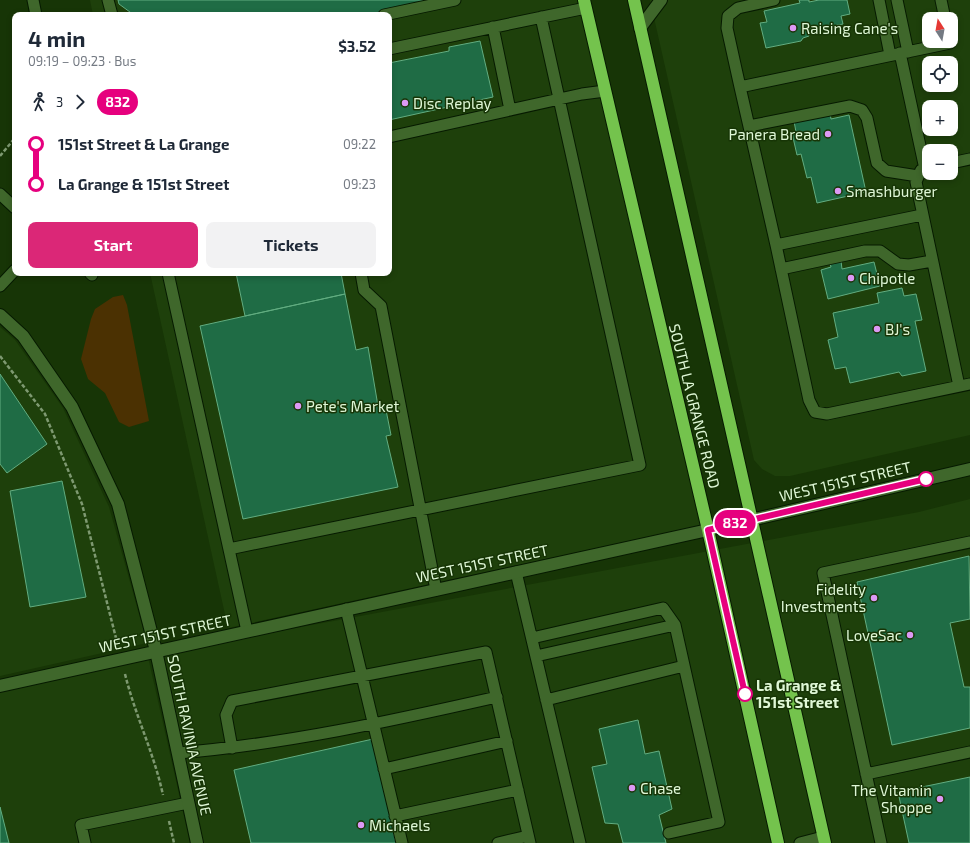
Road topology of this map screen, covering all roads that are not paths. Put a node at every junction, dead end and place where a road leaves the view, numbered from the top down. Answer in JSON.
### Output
{"nodes":[{"id":1,"x":33,"y":0,"type":"edge"},
{"id":2,"x":108,"y":0,"type":"edge"},
{"id":3,"x":455,"y":0,"type":"edge"},
{"id":4,"x":634,"y":0,"type":"edge"},
{"id":5,"x":661,"y":0,"type":"edge"},
{"id":6,"x":774,"y":0,"type":"edge"},
{"id":7,"x":879,"y":0,"type":"edge"},
{"id":8,"x":898,"y":0,"type":"edge"},
{"id":9,"x":941,"y":0,"type":"edge"},
{"id":10,"x":585,"y":4,"type":"edge"},
{"id":11,"x":35,"y":12,"type":"edge"},
{"id":12,"x":111,"y":12,"type":"edge"},
{"id":13,"x":944,"y":12,"type":"edge"},
{"id":14,"x":392,"y":13,"type":"edge"},
{"id":15,"x":541,"y":17,"type":"junction"},
{"id":16,"x":493,"y":27,"type":"junction"},
{"id":17,"x":640,"y":28,"type":"junction"},
{"id":18,"x":392,"y":48,"type":"edge"},
{"id":19,"x":925,"y":48,"type":"edge"},
{"id":20,"x":900,"y":53,"type":"junction"},
{"id":21,"x":740,"y":87,"type":"junction"},
{"id":22,"x":605,"y":91,"type":"junction"},
{"id":23,"x":558,"y":99,"type":"junction"},
{"id":24,"x":510,"y":110,"type":"junction"},
{"id":25,"x":749,"y":126,"type":"junction"},
{"id":26,"x":392,"y":136,"type":"edge"},
{"id":27,"x":970,"y":159,"type":"edge"},
{"id":28,"x":922,"y":161,"type":"edge"},
{"id":29,"x":958,"y":162,"type":"edge"},
{"id":30,"x":922,"y":171,"type":"edge"},
{"id":31,"x":922,"y":174,"type":"edge"},
{"id":32,"x":0,"y":194,"type":"edge"},
{"id":33,"x":12,"y":205,"type":"edge"},
{"id":34,"x":922,"y":215,"type":"junction"},
{"id":35,"x":776,"y":245,"type":"junction"},
{"id":36,"x":932,"y":261,"type":"junction"},
{"id":37,"x":781,"y":269,"type":"junction"},
{"id":38,"x":12,"y":273,"type":"edge"},
{"id":39,"x":169,"y":276,"type":"edge"},
{"id":40,"x":362,"y":276,"type":"edge"},
{"id":41,"x":0,"y":286,"type":"edge"},
{"id":42,"x":0,"y":315,"type":"edge"},
{"id":43,"x":964,"y":385,"type":"edge"},
{"id":44,"x":970,"y":469,"type":"edge"},
{"id":45,"x":420,"y":510,"type":"junction"},
{"id":46,"x":752,"y":519,"type":"junction"},
{"id":47,"x":708,"y":530,"type":"junction"},
{"id":48,"x":970,"y":542,"type":"edge"},
{"id":49,"x":229,"y":549,"type":"junction"},
{"id":50,"x":516,"y":572,"type":"junction"},
{"id":51,"x":436,"y":590,"type":"junction"},
{"id":52,"x":346,"y":610,"type":"junction"},
{"id":53,"x":675,"y":625,"type":"junction"},
{"id":54,"x":247,"y":631,"type":"junction"},
{"id":55,"x":532,"y":638,"type":"junction"},
{"id":56,"x":156,"y":651,"type":"junction"},
{"id":57,"x":536,"y":656,"type":"junction"},
{"id":58,"x":684,"y":666,"type":"junction"},
{"id":59,"x":362,"y":677,"type":"junction"},
{"id":60,"x":0,"y":686,"type":"edge"},
{"id":61,"x":497,"y":697,"type":"junction"},
{"id":62,"x":546,"y":700,"type":"junction"},
{"id":63,"x":374,"y":724,"type":"junction"},
{"id":64,"x":507,"y":741,"type":"junction"},
{"id":65,"x":232,"y":748,"type":"junction"},
{"id":66,"x":970,"y":752,"type":"edge"},
{"id":67,"x":178,"y":753,"type":"junction"},
{"id":68,"x":384,"y":769,"type":"junction"},
{"id":69,"x":866,"y":774,"type":"junction"},
{"id":70,"x":518,"y":790,"type":"junction"},
{"id":71,"x":188,"y":803,"type":"junction"},
{"id":72,"x":395,"y":816,"type":"junction"},
{"id":73,"x":669,"y":833,"type":"dead end"},
{"id":74,"x":529,"y":840,"type":"edge"},
{"id":75,"x":824,"y":840,"type":"edge"},
{"id":76,"x":85,"y":843,"type":"edge"},
{"id":77,"x":197,"y":843,"type":"edge"},
{"id":78,"x":402,"y":843,"type":"edge"},
{"id":79,"x":498,"y":843,"type":"edge"},
{"id":80,"x":580,"y":843,"type":"edge"},
{"id":81,"x":778,"y":843,"type":"edge"},
{"id":82,"x":800,"y":843,"type":"edge"},
{"id":83,"x":881,"y":843,"type":"edge"}],
"edges":[{"from":1,"to":11,"type":"lane"},
{"from":2,"to":12,"type":"lane"},
{"from":3,"to":14,"type":"lane"},
{"from":4,"to":17,"type":"highway","name":"SOUTH LA GRANGE ROAD"},
{"from":5,"to":17,"type":"street"},
{"from":6,"to":21,"type":"lane"},
{"from":7,"to":20,"type":"lane"},
{"from":8,"to":20,"type":"lane"},
{"from":9,"to":13,"type":"lane"},
{"from":10,"to":15,"type":"lane"},
{"from":10,"to":22,"type":"highway","name":"SOUTH LA GRANGE ROAD"},
{"from":15,"to":16,"type":"lane"},
{"from":15,"to":23,"type":"lane"},
{"from":16,"to":18,"type":"lane"},
{"from":16,"to":24,"type":"lane"},
{"from":17,"to":46,"type":"highway","name":"SOUTH LA GRANGE ROAD"},
{"from":19,"to":20,"type":"lane"},
{"from":20,"to":21,"type":"lane"},
{"from":20,"to":28,"type":"lane"},
{"from":21,"to":25,"type":"lane"},
{"from":22,"to":23,"type":"lane"},
{"from":22,"to":47,"type":"highway","name":"SOUTH LA GRANGE ROAD"},
{"from":23,"to":24,"type":"lane"},
{"from":23,"to":45,"type":"lane"},
{"from":24,"to":26,"type":"lane"},
{"from":25,"to":30,"type":"lane"},
{"from":25,"to":35,"type":"lane"},
{"from":27,"to":29,"type":"lane"},
{"from":31,"to":34,"type":"lane"},
{"from":32,"to":33,"type":"lane"},
{"from":34,"to":35,"type":"lane"},
{"from":34,"to":36,"type":"lane"},
{"from":35,"to":37,"type":"lane"},
{"from":36,"to":37,"type":"lane"},
{"from":36,"to":43,"type":"lane"},
{"from":37,"to":43,"type":"lane"},
{"from":38,"to":41,"type":"lane"},
{"from":39,"to":49,"type":"lane"},
{"from":40,"to":45,"type":"lane"},
{"from":42,"to":56,"type":"street","name":"SOUTH RAVINIA AVENUE"},
{"from":44,"to":46,"type":"street","name":"WEST 151ST STREET"},
{"from":45,"to":49,"type":"lane"},
{"from":45,"to":51,"type":"lane"},
{"from":46,"to":47,"type":"street","name":"WEST 151ST STREET"},
{"from":46,"to":75,"type":"highway","name":"SOUTH LA GRANGE ROAD"},
{"from":47,"to":50,"type":"street","name":"WEST 151ST STREET"},
{"from":47,"to":81,"type":"highway","name":"SOUTH LA GRANGE ROAD"},
{"from":48,"to":69,"type":"lane"},
{"from":49,"to":54,"type":"lane"},
{"from":50,"to":51,"type":"street","name":"WEST 151ST STREET"},
{"from":50,"to":55,"type":"lane"},
{"from":51,"to":52,"type":"street","name":"WEST 151ST STREET"},
{"from":52,"to":54,"type":"street","name":"WEST 151ST STREET"},
{"from":52,"to":59,"type":"lane"},
{"from":53,"to":55,"type":"lane"},
{"from":53,"to":57,"type":"lane"},
{"from":53,"to":58,"type":"lane"},
{"from":54,"to":56,"type":"street","name":"WEST 151ST STREET"},
{"from":55,"to":57,"type":"lane"},
{"from":56,"to":60,"type":"street","name":"WEST 151ST STREET"},
{"from":56,"to":67,"type":"street","name":"SOUTH RAVINIA AVENUE"},
{"from":57,"to":62,"type":"lane"},
{"from":58,"to":62,"type":"lane"},
{"from":58,"to":73,"type":"lane"},
{"from":59,"to":61,"type":"lane"},
{"from":59,"to":63,"type":"lane"},
{"from":59,"to":65,"type":"lane"},
{"from":61,"to":63,"type":"lane"},
{"from":61,"to":64,"type":"lane"},
{"from":62,"to":80,"type":"lane"},
{"from":63,"to":65,"type":"lane"},
{"from":63,"to":68,"type":"lane"},
{"from":64,"to":68,"type":"lane"},
{"from":64,"to":70,"type":"lane"},
{"from":65,"to":67,"type":"lane"},
{"from":66,"to":69,"type":"lane"},
{"from":67,"to":71,"type":"street","name":"SOUTH RAVINIA AVENUE"},
{"from":68,"to":72,"type":"lane"},
{"from":69,"to":83,"type":"lane"},
{"from":70,"to":72,"type":"lane"},
{"from":70,"to":74,"type":"lane"},
{"from":71,"to":76,"type":"lane"},
{"from":71,"to":77,"type":"street","name":"SOUTH RAVINIA AVENUE"},
{"from":72,"to":78,"type":"lane"},
{"from":74,"to":79,"type":"lane"},
{"from":75,"to":82,"type":"lane"}]}
